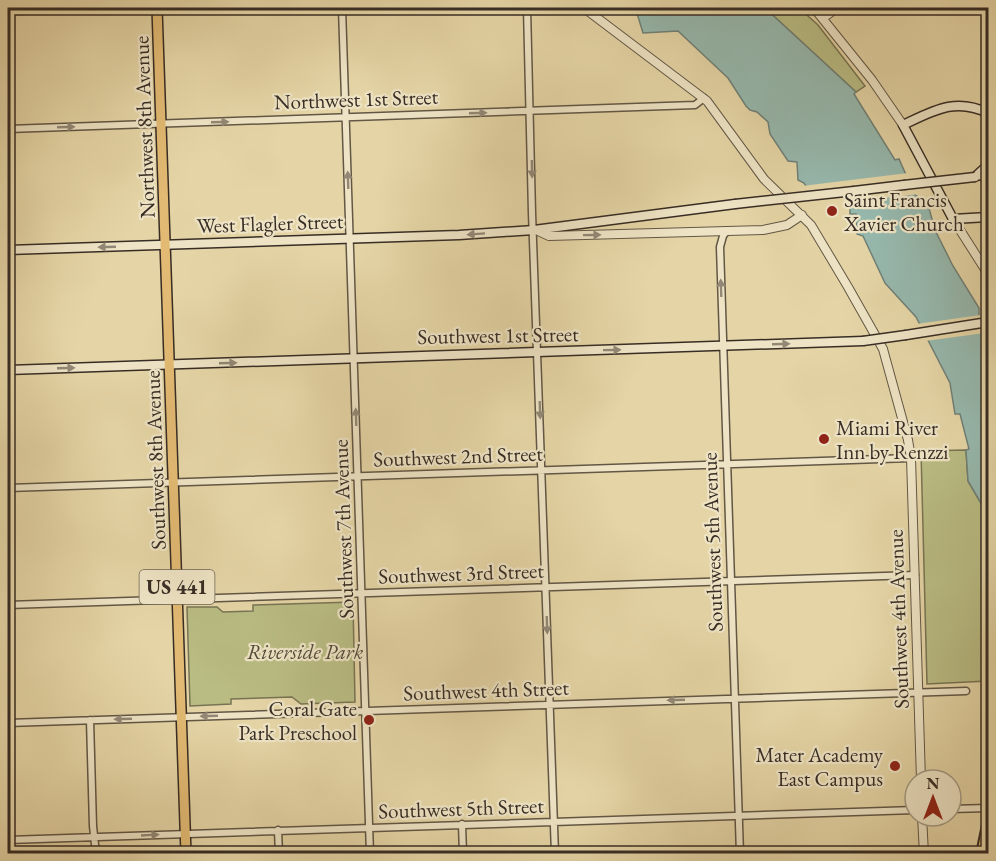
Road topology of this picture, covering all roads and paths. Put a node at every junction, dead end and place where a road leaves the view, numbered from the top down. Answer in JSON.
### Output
{"nodes":[{"id":1,"x":137,"y":8,"type":"edge"},
{"id":2,"x":158,"y":8,"type":"edge"},
{"id":3,"x":342,"y":8,"type":"edge"},
{"id":4,"x":527,"y":8,"type":"edge"},
{"id":5,"x":584,"y":8,"type":"edge"},
{"id":6,"x":814,"y":8,"type":"edge"},
{"id":7,"x":837,"y":8,"type":"edge"},
{"id":8,"x":8,"y":12,"type":"edge"},
{"id":9,"x":823,"y":18,"type":"junction"},
{"id":10,"x":704,"y":98,"type":"junction"},
{"id":11,"x":531,"y":111,"type":"junction"},
{"id":12,"x":986,"y":111,"type":"edge"},
{"id":13,"x":346,"y":117,"type":"junction"},
{"id":14,"x":161,"y":124,"type":"junction"},
{"id":15,"x":903,"y":125,"type":"junction"},
{"id":16,"x":8,"y":129,"type":"edge"},
{"id":17,"x":988,"y":165,"type":"edge"},
{"id":18,"x":984,"y":176,"type":"edge"},
{"id":19,"x":802,"y":215,"type":"junction"},
{"id":20,"x":988,"y":218,"type":"edge"},
{"id":21,"x":953,"y":219,"type":"junction"},
{"id":22,"x":534,"y":230,"type":"junction"},
{"id":23,"x":727,"y":231,"type":"junction"},
{"id":24,"x":350,"y":239,"type":"junction"},
{"id":25,"x":166,"y":244,"type":"junction"},
{"id":26,"x":8,"y":250,"type":"edge"},
{"id":27,"x":988,"y":274,"type":"edge"},
{"id":28,"x":988,"y":322,"type":"edge"},
{"id":29,"x":723,"y":347,"type":"junction"},
{"id":30,"x":538,"y":352,"type":"junction"},
{"id":31,"x":354,"y":357,"type":"junction"},
{"id":32,"x":170,"y":365,"type":"junction"},
{"id":33,"x":8,"y":370,"type":"edge"},
{"id":34,"x":911,"y":458,"type":"junction"},
{"id":35,"x":727,"y":463,"type":"junction"},
{"id":36,"x":542,"y":470,"type":"junction"},
{"id":37,"x":358,"y":476,"type":"junction"},
{"id":38,"x":173,"y":482,"type":"junction"},
{"id":39,"x":8,"y":488,"type":"edge"},
{"id":40,"x":915,"y":574,"type":"junction"},
{"id":41,"x":730,"y":581,"type":"junction"},
{"id":42,"x":546,"y":587,"type":"junction"},
{"id":43,"x":362,"y":593,"type":"junction"},
{"id":44,"x":178,"y":599,"type":"junction"},
{"id":45,"x":8,"y":605,"type":"edge"},
{"id":46,"x":966,"y":691,"type":"dead end"},
{"id":47,"x":918,"y":692,"type":"junction"},
{"id":48,"x":734,"y":698,"type":"junction"},
{"id":49,"x":550,"y":704,"type":"junction"},
{"id":50,"x":365,"y":710,"type":"junction"},
{"id":51,"x":182,"y":717,"type":"junction"},
{"id":52,"x":90,"y":720,"type":"junction"},
{"id":53,"x":8,"y":723,"type":"edge"},
{"id":54,"x":921,"y":768,"type":"edge"},
{"id":55,"x":988,"y":808,"type":"edge"},
{"id":56,"x":963,"y":809,"type":"edge"},
{"id":57,"x":903,"y":810,"type":"edge"},
{"id":58,"x":738,"y":815,"type":"junction"},
{"id":59,"x":554,"y":821,"type":"junction"},
{"id":60,"x":462,"y":825,"type":"junction"},
{"id":61,"x":988,"y":825,"type":"edge"},
{"id":62,"x":369,"y":827,"type":"junction"},
{"id":63,"x":923,"y":828,"type":"edge"},
{"id":64,"x":278,"y":830,"type":"junction"},
{"id":65,"x":186,"y":833,"type":"junction"},
{"id":66,"x":94,"y":837,"type":"junction"},
{"id":67,"x":8,"y":840,"type":"edge"},
{"id":68,"x":96,"y":854,"type":"edge"},
{"id":69,"x":186,"y":854,"type":"edge"},
{"id":70,"x":279,"y":854,"type":"edge"},
{"id":71,"x":370,"y":854,"type":"edge"},
{"id":72,"x":462,"y":854,"type":"edge"},
{"id":73,"x":555,"y":854,"type":"edge"},
{"id":74,"x":740,"y":854,"type":"edge"},
{"id":75,"x":924,"y":854,"type":"edge"},
{"id":76,"x":982,"y":854,"type":"edge"}],
"edges":[{"from":1,"to":8,"type":"street"},
{"from":2,"to":14,"type":"main road","name":"Northwest 8th Avenue","number":"US 441"},
{"from":3,"to":13,"type":"street","name":"Southwest 7th Avenue"},
{"from":4,"to":11,"type":"street"},
{"from":5,"to":10,"type":"street","name":"Southwest 4th Avenue"},
{"from":6,"to":9,"type":"street"},
{"from":7,"to":9,"type":"street"},
{"from":9,"to":15,"type":"street"},
{"from":10,"to":11,"type":"street","name":"Northwest 1st Street"},
{"from":10,"to":19,"type":"street","name":"Southwest 4th Avenue"},
{"from":13,"to":11,"type":"street","name":"Northwest 1st Street","one_way":true},
{"from":11,"to":22,"type":"street","one_way":true},
{"from":12,"to":15,"type":"main road"},
{"from":14,"to":13,"type":"street","name":"Northwest 1st Street","one_way":true},
{"from":24,"to":13,"type":"street","name":"Southwest 7th Avenue","one_way":true},
{"from":16,"to":14,"type":"street","name":"Northwest 1st Street","one_way":true},
{"from":14,"to":25,"type":"main road","name":"Northwest 8th Avenue","number":"US 441"},
{"from":15,"to":21,"type":"main road"},
{"from":17,"to":18,"type":"main road"},
{"from":18,"to":22,"type":"main road","name":"West Flagler Street","bridge":true},
{"from":19,"to":23,"type":"street","name":"West Flagler Street"},
{"from":19,"to":34,"type":"street","name":"Southwest 4th Avenue"},
{"from":20,"to":21,"type":"main road"},
{"from":21,"to":27,"type":"street"},
{"from":22,"to":23,"type":"street","name":"West Flagler Street","one_way":true},
{"from":22,"to":24,"type":"main road","name":"West Flagler Street","one_way":true},
{"from":22,"to":30,"type":"street"},
{"from":29,"to":23,"type":"street","name":"Southwest 5th Avenue","one_way":true},
{"from":24,"to":25,"type":"main road","name":"West Flagler Street"},
{"from":24,"to":31,"type":"street","name":"Southwest 7th Avenue"},
{"from":25,"to":26,"type":"main road","name":"West Flagler Street","one_way":true},
{"from":25,"to":32,"type":"main road","name":"Southwest 8th Avenue","number":"US 441"},
{"from":29,"to":28,"type":"main road","name":"Southwest 1st Street","one_way":true,"bridge":true},
{"from":30,"to":29,"type":"main road","name":"Southwest 1st Street","one_way":true},
{"from":29,"to":35,"type":"street","name":"Southwest 5th Avenue"},
{"from":30,"to":31,"type":"main road","name":"Southwest 1st Street"},
{"from":30,"to":36,"type":"street","one_way":true},
{"from":32,"to":31,"type":"main road","name":"Southwest 1st Street","one_way":true},
{"from":37,"to":31,"type":"street","name":"Southwest 7th Avenue","one_way":true},
{"from":33,"to":32,"type":"main road","name":"Southwest 1st Street","one_way":true},
{"from":32,"to":38,"type":"main road","name":"Southwest 8th Avenue","number":"US 441"},
{"from":34,"to":35,"type":"street","name":"Southwest 2nd Street"},
{"from":34,"to":40,"type":"street","name":"Southwest 4th Avenue"},
{"from":35,"to":36,"type":"street","name":"Southwest 2nd Street"},
{"from":35,"to":41,"type":"street","name":"Southwest 5th Avenue"},
{"from":36,"to":37,"type":"street","name":"Southwest 2nd Street"},
{"from":36,"to":42,"type":"street"},
{"from":37,"to":38,"type":"street","name":"Southwest 2nd Street"},
{"from":37,"to":43,"type":"street","name":"Southwest 7th Avenue"},
{"from":38,"to":39,"type":"street","name":"Southwest 2nd Street"},
{"from":38,"to":44,"type":"main road","name":"Southwest 8th Avenue","number":"US 441"},
{"from":40,"to":41,"type":"street","name":"Southwest 3rd Street"},
{"from":40,"to":47,"type":"street","name":"Southwest 4th Avenue"},
{"from":41,"to":42,"type":"street","name":"Southwest 3rd Street"},
{"from":41,"to":48,"type":"street","name":"Southwest 5th Avenue"},
{"from":42,"to":43,"type":"street","name":"Southwest 3rd Street"},
{"from":42,"to":49,"type":"street","one_way":true},
{"from":43,"to":44,"type":"street","name":"Southwest 3rd Street"},
{"from":43,"to":50,"type":"street","name":"Southwest 7th Avenue"},
{"from":44,"to":45,"type":"street","name":"Southwest 3rd Street"},
{"from":44,"to":51,"type":"main road","name":"Southwest 8th Avenue","number":"US 441"},
{"from":46,"to":47,"type":"street","name":"Southwest 4th Street"},
{"from":47,"to":48,"type":"street","name":"Southwest 4th Street"},
{"from":47,"to":54,"type":"street","name":"Southwest 4th Avenue"},
{"from":48,"to":49,"type":"street","name":"Southwest 4th Street","one_way":true},
{"from":48,"to":58,"type":"street","name":"Southwest 5th Avenue"},
{"from":49,"to":50,"type":"street","name":"Southwest 4th Street"},
{"from":49,"to":59,"type":"street"},
{"from":50,"to":51,"type":"street","name":"Southwest 4th Street","one_way":true},
{"from":50,"to":62,"type":"street","name":"Southwest 7th Avenue"},
{"from":51,"to":52,"type":"street","name":"Southwest 4th Street","one_way":true},
{"from":51,"to":65,"type":"main road","name":"Southwest 8th Avenue","number":"US 441"},
{"from":52,"to":53,"type":"street","name":"Southwest 4th Street"},
{"from":52,"to":66,"type":"street"},
{"from":55,"to":56,"type":"street"},
{"from":57,"to":58,"type":"street","name":"Southwest 5th Street"},
{"from":58,"to":59,"type":"street","name":"Southwest 5th Street"},
{"from":58,"to":74,"type":"street","name":"Southwest 5th Avenue"},
{"from":59,"to":60,"type":"street","name":"Southwest 5th Street"},
{"from":59,"to":73,"type":"street"},
{"from":60,"to":62,"type":"street","name":"Southwest 5th Street"},
{"from":60,"to":72,"type":"street"},
{"from":61,"to":76,"type":"highway"},
{"from":62,"to":64,"type":"street","name":"Southwest 5th Street"},
{"from":62,"to":71,"type":"street","name":"Southwest 7th Avenue"},
{"from":63,"to":75,"type":"street"},
{"from":64,"to":65,"type":"street","name":"Southwest 5th Street"},
{"from":64,"to":70,"type":"street"},
{"from":66,"to":65,"type":"street","name":"Southwest 5th Street","one_way":true},
{"from":65,"to":69,"type":"main road","name":"Southwest 8th Avenue","number":"US 441"},
{"from":66,"to":67,"type":"street","name":"Southwest 5th Street"},
{"from":66,"to":68,"type":"street"}]}
